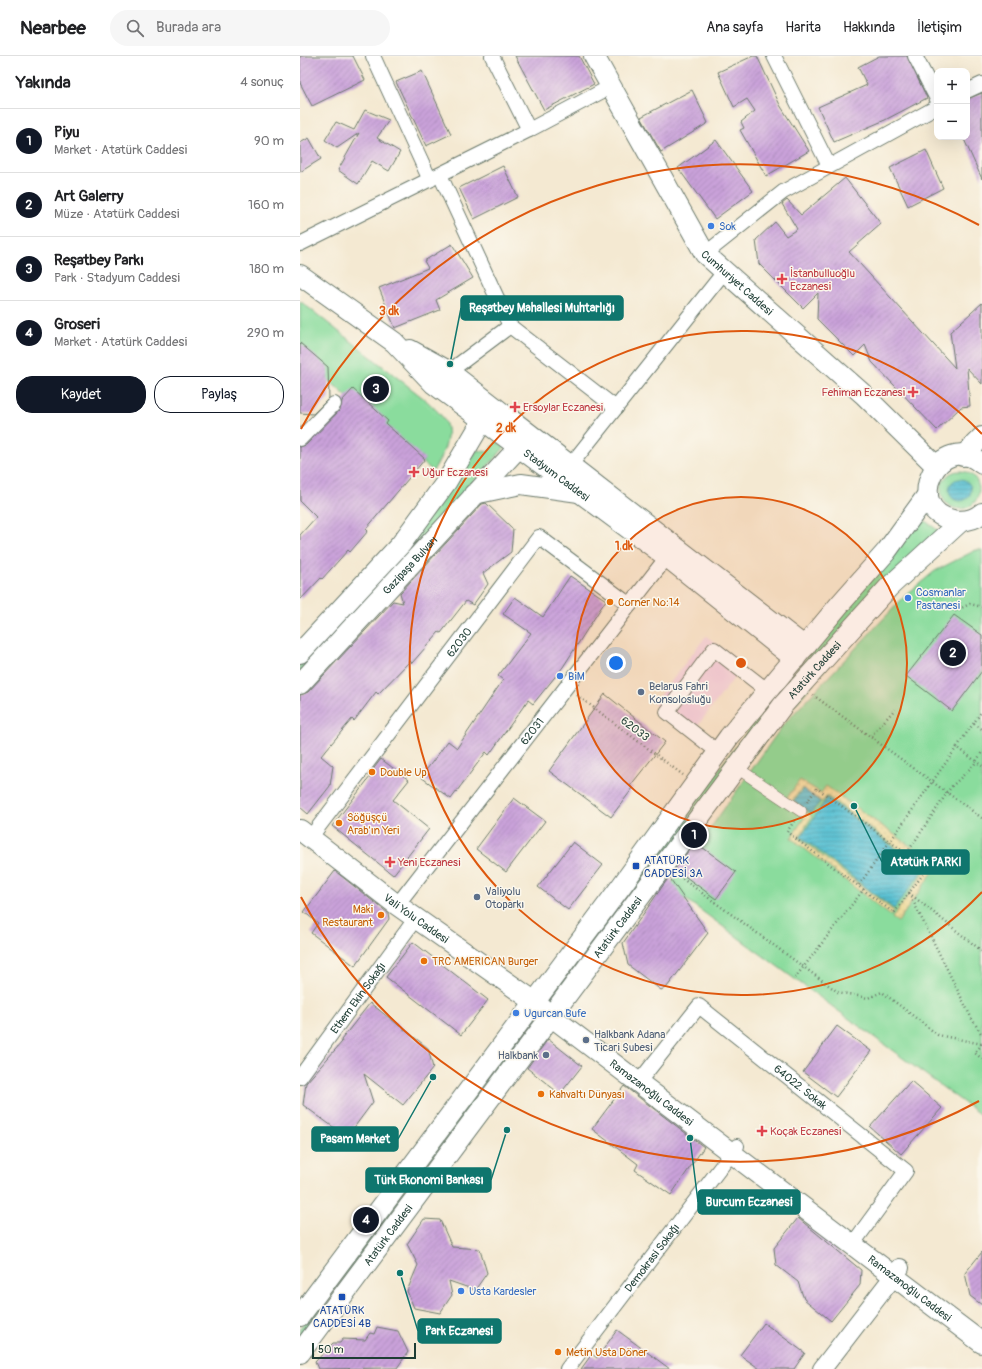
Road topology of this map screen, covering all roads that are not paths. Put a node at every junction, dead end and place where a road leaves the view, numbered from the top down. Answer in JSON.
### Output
{"nodes":[{"id":1,"x":373,"y":56,"type":"edge"},
{"id":2,"x":492,"y":56,"type":"edge"},
{"id":3,"x":594,"y":56,"type":"edge"},
{"id":4,"x":774,"y":56,"type":"edge"},
{"id":5,"x":916,"y":56,"type":"edge"},
{"id":6,"x":982,"y":84,"type":"edge"},
{"id":7,"x":610,"y":87,"type":"junction"},
{"id":8,"x":970,"y":90,"type":"edge"},
{"id":9,"x":934,"y":93,"type":"edge"},
{"id":10,"x":934,"y":109,"type":"edge"},
{"id":11,"x":529,"y":130,"type":"junction"},
{"id":12,"x":828,"y":166,"type":"junction"},
{"id":13,"x":435,"y":177,"type":"junction"},
{"id":14,"x":300,"y":244,"type":"edge"},
{"id":15,"x":705,"y":254,"type":"junction"},
{"id":16,"x":724,"y":272,"type":"junction"},
{"id":17,"x":300,"y":275,"type":"edge"},
{"id":18,"x":510,"y":326,"type":"junction"},
{"id":19,"x":441,"y":378,"type":"junction"},
{"id":20,"x":334,"y":404,"type":"dead end"},
{"id":21,"x":616,"y":408,"type":"junction"},
{"id":22,"x":483,"y":420,"type":"junction"},
{"id":23,"x":982,"y":437,"type":"edge"},
{"id":24,"x":300,"y":439,"type":"edge"},
{"id":25,"x":520,"y":446,"type":"junction"},
{"id":26,"x":963,"y":456,"type":"junction"},
{"id":27,"x":460,"y":460,"type":"junction"},
{"id":28,"x":982,"y":464,"type":"edge"},
{"id":29,"x":936,"y":466,"type":"junction"},
{"id":30,"x":566,"y":471,"type":"junction"},
{"id":31,"x":582,"y":493,"type":"junction"},
{"id":32,"x":474,"y":494,"type":"junction"},
{"id":33,"x":928,"y":494,"type":"junction"},
{"id":34,"x":982,"y":513,"type":"edge"},
{"id":35,"x":960,"y":522,"type":"junction"},
{"id":36,"x":667,"y":557,"type":"junction"},
{"id":37,"x":630,"y":605,"type":"junction"},
{"id":38,"x":300,"y":653,"type":"edge"},
{"id":39,"x":800,"y":653,"type":"junction"},
{"id":40,"x":300,"y":684,"type":"edge"},
{"id":41,"x":768,"y":691,"type":"junction"},
{"id":42,"x":718,"y":752,"type":"junction"},
{"id":43,"x":743,"y":772,"type":"dead end"},
{"id":44,"x":801,"y":811,"type":"dead end"},
{"id":45,"x":305,"y":834,"type":"edge"},
{"id":46,"x":397,"y":905,"type":"junction"},
{"id":47,"x":416,"y":918,"type":"junction"},
{"id":48,"x":535,"y":1002,"type":"junction"},
{"id":49,"x":554,"y":1014,"type":"junction"},
{"id":50,"x":300,"y":1077,"type":"edge"},
{"id":51,"x":641,"y":1079,"type":"junction"},
{"id":52,"x":734,"y":1149,"type":"junction"},
{"id":53,"x":855,"y":1241,"type":"junction"},
{"id":54,"x":897,"y":1272,"type":"junction"},
{"id":55,"x":300,"y":1316,"type":"edge"},
{"id":56,"x":982,"y":1329,"type":"edge"},
{"id":57,"x":982,"y":1344,"type":"edge"},
{"id":58,"x":300,"y":1353,"type":"edge"},
{"id":59,"x":567,"y":1369,"type":"edge"},
{"id":60,"x":822,"y":1369,"type":"edge"}],
"edges":[{"from":1,"to":13,"type":"street"},
{"from":2,"to":11,"type":"street"},
{"from":3,"to":7,"type":"main road","name":"Cumhuriyet Caddesi"},
{"from":4,"to":12,"type":"street"},
{"from":5,"to":9,"type":"street"},
{"from":6,"to":8,"type":"street"},
{"from":7,"to":11,"type":"street"},
{"from":7,"to":15,"type":"main road","name":"Cumhuriyet Caddesi"},
{"from":10,"to":12,"type":"street"},
{"from":11,"to":13,"type":"street"},
{"from":12,"to":15,"type":"street"},
{"from":13,"to":14,"type":"street"},
{"from":13,"to":18,"type":"street"},
{"from":15,"to":16,"type":"main road","name":"Cumhuriyet Caddesi"},
{"from":16,"to":21,"type":"street"},
{"from":16,"to":29,"type":"main road","name":"Cumhuriyet Caddesi"},
{"from":17,"to":19,"type":"main road","name":"Stadyum Caddesi"},
{"from":18,"to":19,"type":"street"},
{"from":18,"to":21,"type":"street"},
{"from":19,"to":22,"type":"main road","name":"Stadyum Caddesi"},
{"from":19,"to":27,"type":"main road"},
{"from":19,"to":30,"type":"main road"},
{"from":20,"to":24,"type":"street"},
{"from":21,"to":30,"type":"street"},
{"from":22,"to":25,"type":"main road","name":"Stadyum Caddesi"},
{"from":22,"to":27,"type":"main road","name":"Gazipaşa Bulvarı"},
{"from":23,"to":26,"type":"main road"},
{"from":25,"to":30,"type":"main road","name":"Stadyum Caddesi"},
{"from":25,"to":32,"type":"main road","name":"Gazipaşa Bulvarı"},
{"from":26,"to":28,"type":"main road"},
{"from":26,"to":29,"type":"main road"},
{"from":27,"to":38,"type":"main road","name":"Gazipaşa Bulvarı"},
{"from":29,"to":33,"type":"main road"},
{"from":30,"to":31,"type":"main road","name":"Stadyum Caddesi"},
{"from":30,"to":39,"type":"main road"},
{"from":31,"to":32,"type":"main road"},
{"from":31,"to":36,"type":"main road","name":"Stadyum Caddesi"},
{"from":32,"to":40,"type":"main road","name":"Gazipaşa Bulvarı"},
{"from":33,"to":35,"type":"main road"},
{"from":33,"to":39,"type":"main road","name":"Atatürk Caddesi"},
{"from":34,"to":35,"type":"main road"},
{"from":35,"to":49,"type":"main road","name":"Atatürk Caddesi"},
{"from":36,"to":37,"type":"street","name":"62031"},
{"from":36,"to":39,"type":"main road","name":"Stadyum Caddesi"},
{"from":37,"to":45,"type":"street","name":"62030"},
{"from":37,"to":46,"type":"street","name":"62031"},
{"from":39,"to":41,"type":"main road","name":"Atatürk Caddesi"},
{"from":41,"to":42,"type":"main road","name":"Atatürk Caddesi"},
{"from":41,"to":42,"type":"street"},
{"from":42,"to":48,"type":"main road","name":"Atatürk Caddesi"},
{"from":43,"to":44,"type":"street"},
{"from":45,"to":46,"type":"main road","name":"Vali Yolu Caddesi"},
{"from":46,"to":47,"type":"main road","name":"Vali Yolu Caddesi"},
{"from":47,"to":48,"type":"main road","name":"Vali Yolu Caddesi"},
{"from":47,"to":50,"type":"street","name":"Ethem Ekin Sokağı"},
{"from":48,"to":49,"type":"main road","name":"Ramazanoğlu Caddesi"},
{"from":48,"to":55,"type":"main road","name":"Atatürk Caddesi"},
{"from":49,"to":51,"type":"main road","name":"Ramazanoğlu Caddesi"},
{"from":49,"to":58,"type":"main road","name":"Atatürk Caddesi"},
{"from":51,"to":52,"type":"main road","name":"Ramazanoğlu Caddesi"},
{"from":51,"to":53,"type":"street","name":"64022. Sokak"},
{"from":52,"to":53,"type":"main road","name":"Ramazanoğlu Caddesi"},
{"from":52,"to":59,"type":"street","name":"Demokrasi Sokağı"},
{"from":53,"to":54,"type":"main road","name":"Ramazanoğlu Caddesi"},
{"from":54,"to":56,"type":"main road","name":"Ramazanoğlu Caddesi"},
{"from":54,"to":57,"type":"main road","name":"Ramazanoğlu Caddesi"},
{"from":54,"to":60,"type":"street"}]}
